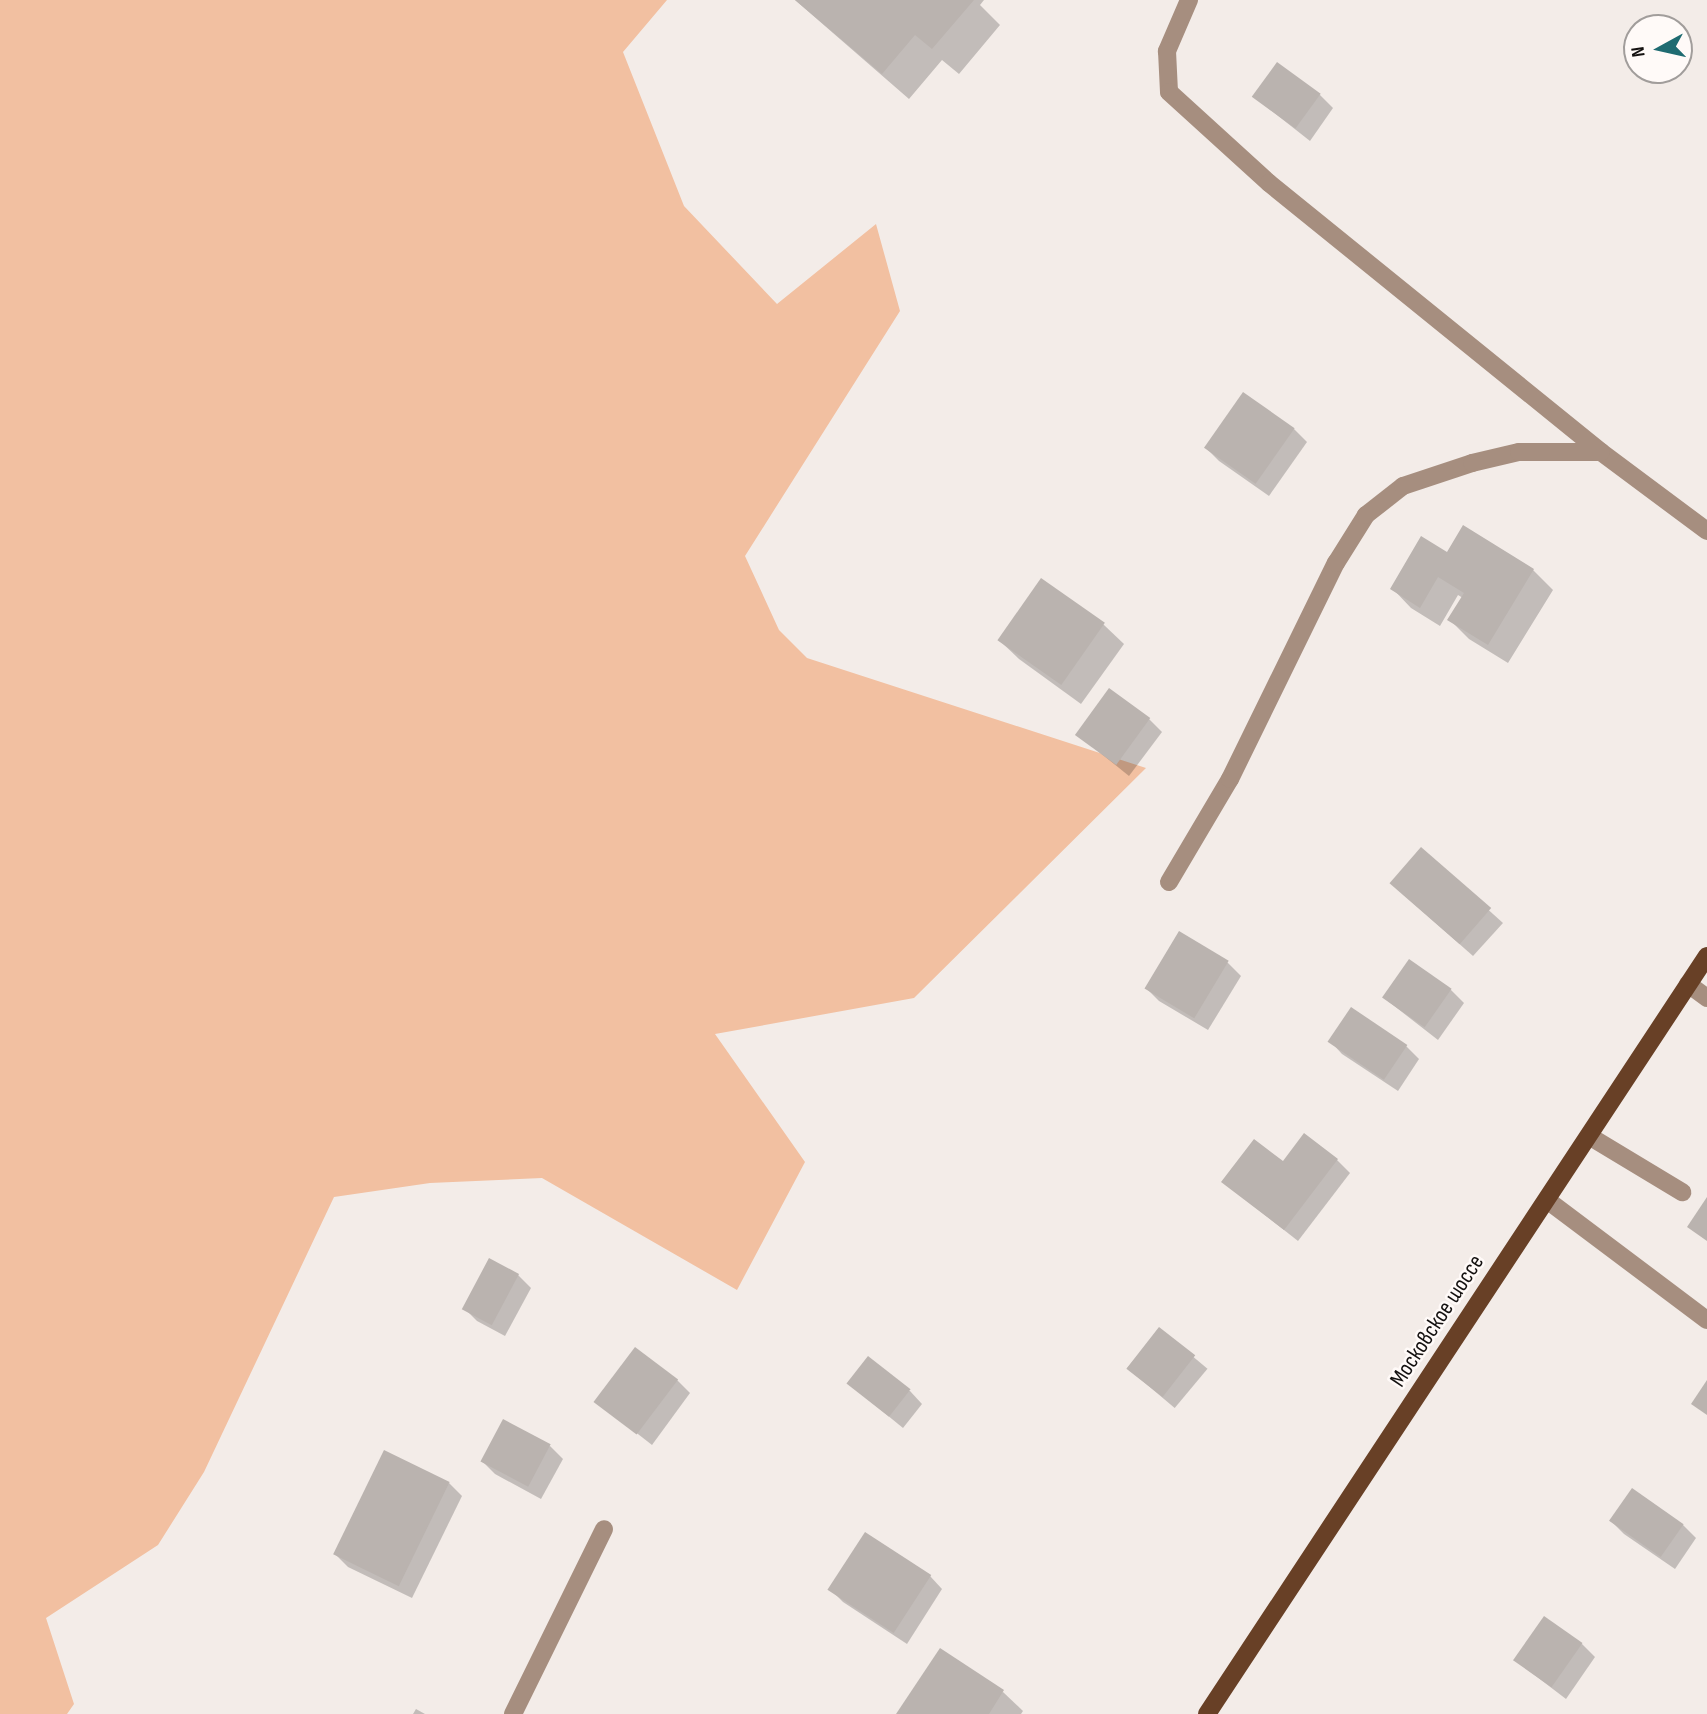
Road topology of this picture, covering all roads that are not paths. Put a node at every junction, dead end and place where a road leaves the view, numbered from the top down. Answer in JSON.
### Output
{"nodes":[{"id":1,"x":1189,"y":0,"type":"edge"},
{"id":2,"x":1601,"y":452,"type":"junction"},
{"id":3,"x":1707,"y":531,"type":"edge"},
{"id":4,"x":1169,"y":882,"type":"dead end"},
{"id":5,"x":1707,"y":956,"type":"edge"},
{"id":6,"x":1688,"y":984,"type":"junction"},
{"id":7,"x":1707,"y":998,"type":"edge"},
{"id":8,"x":1589,"y":1136,"type":"junction"},
{"id":9,"x":1682,"y":1192,"type":"dead end"},
{"id":10,"x":1547,"y":1200,"type":"junction"},
{"id":11,"x":1707,"y":1320,"type":"edge"},
{"id":12,"x":604,"y":1529,"type":"dead end"},
{"id":13,"x":513,"y":1714,"type":"edge"},
{"id":14,"x":1208,"y":1714,"type":"edge"}],
"edges":[{"from":1,"to":2,"type":"street"},
{"from":2,"to":3,"type":"street"},
{"from":2,"to":4,"type":"street"},
{"from":5,"to":6,"type":"main road","name":"Московское шоссе"},
{"from":6,"to":7,"type":"street"},
{"from":6,"to":8,"type":"main road","name":"Московское шоссе"},
{"from":8,"to":9,"type":"street"},
{"from":8,"to":10,"type":"main road","name":"Московское шоссе"},
{"from":10,"to":11,"type":"street"},
{"from":10,"to":14,"type":"main road","name":"Московское шоссе"},
{"from":12,"to":13,"type":"street"}]}
